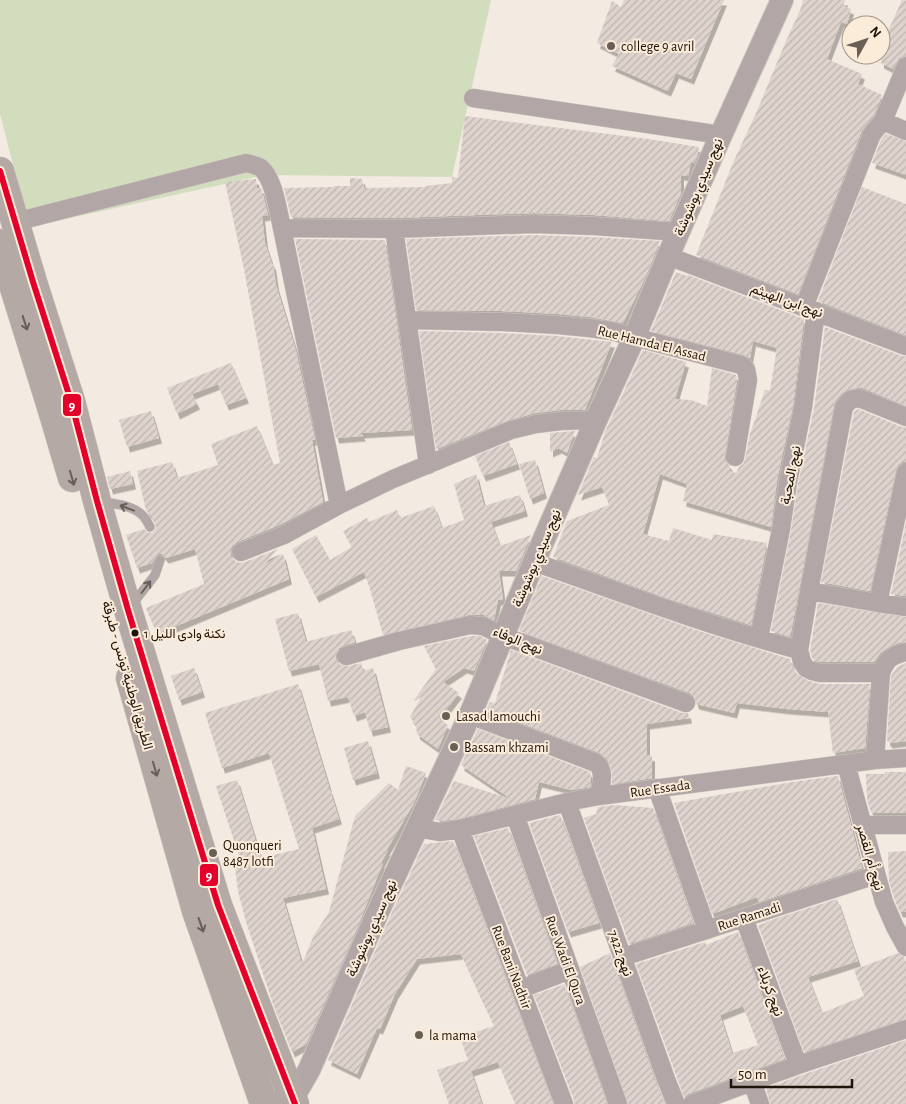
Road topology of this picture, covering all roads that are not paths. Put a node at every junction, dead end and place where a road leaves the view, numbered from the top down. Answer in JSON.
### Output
{"nodes":[{"id":1,"x":782,"y":0,"type":"edge"},
{"id":2,"x":906,"y":66,"type":"edge"},
{"id":3,"x":473,"y":98,"type":"dead end"},
{"id":4,"x":883,"y":121,"type":"junction"},
{"id":5,"x":906,"y":131,"type":"edge"},
{"id":6,"x":721,"y":135,"type":"junction"},
{"id":7,"x":0,"y":171,"type":"edge"},
{"id":8,"x":282,"y":228,"type":"junction"},
{"id":9,"x":394,"y":229,"type":"junction"},
{"id":10,"x":7,"y":232,"type":"edge"},
{"id":11,"x":679,"y":232,"type":"junction"},
{"id":12,"x":668,"y":256,"type":"junction"},
{"id":13,"x":23,"y":286,"type":"junction"},
{"id":14,"x":810,"y":309,"type":"junction"},
{"id":15,"x":407,"y":320,"type":"junction"},
{"id":16,"x":634,"y":338,"type":"junction"},
{"id":17,"x":906,"y":346,"type":"edge"},
{"id":18,"x":906,"y":417,"type":"edge"},
{"id":19,"x":596,"y":420,"type":"junction"},
{"id":20,"x":735,"y":457,"type":"dead end"},
{"id":21,"x":428,"y":465,"type":"junction"},
{"id":22,"x":906,"y":472,"type":"edge"},
{"id":23,"x":97,"y":501,"type":"junction"},
{"id":24,"x":339,"y":505,"type":"junction"},
{"id":25,"x":150,"y":527,"type":"dead end"},
{"id":26,"x":241,"y":552,"type":"dead end"},
{"id":27,"x":160,"y":560,"type":"dead end"},
{"id":28,"x":534,"y":562,"type":"junction"},
{"id":29,"x":809,"y":591,"type":"junction"},
{"id":30,"x":878,"y":603,"type":"junction"},
{"id":31,"x":906,"y":607,"type":"edge"},
{"id":32,"x":128,"y":610,"type":"junction"},
{"id":33,"x":504,"y":636,"type":"junction"},
{"id":34,"x":759,"y":638,"type":"junction"},
{"id":35,"x":799,"y":650,"type":"junction"},
{"id":36,"x":906,"y":652,"type":"edge"},
{"id":37,"x":346,"y":656,"type":"dead end"},
{"id":38,"x":881,"y":673,"type":"junction"},
{"id":39,"x":686,"y":703,"type":"dead end"},
{"id":40,"x":470,"y":715,"type":"junction"},
{"id":41,"x":906,"y":758,"type":"edge"},
{"id":42,"x":874,"y":760,"type":"junction"},
{"id":43,"x":846,"y":764,"type":"junction"},
{"id":44,"x":657,"y":788,"type":"junction"},
{"id":45,"x":599,"y":796,"type":"junction"},
{"id":46,"x":567,"y":802,"type":"junction"},
{"id":47,"x":515,"y":815,"type":"junction"},
{"id":48,"x":862,"y":825,"type":"junction"},
{"id":49,"x":906,"y":825,"type":"edge"},
{"id":50,"x":416,"y":828,"type":"junction"},
{"id":51,"x":460,"y":829,"type":"junction"},
{"id":52,"x":876,"y":875,"type":"junction"},
{"id":53,"x":744,"y":918,"type":"junction"},
{"id":54,"x":707,"y":930,"type":"junction"},
{"id":55,"x":906,"y":947,"type":"edge"},
{"id":56,"x":622,"y":957,"type":"junction"},
{"id":57,"x":570,"y":970,"type":"junction"},
{"id":58,"x":521,"y":989,"type":"junction"},
{"id":59,"x":906,"y":1029,"type":"edge"},
{"id":60,"x":798,"y":1065,"type":"junction"},
{"id":61,"x":752,"y":1082,"type":"junction"},
{"id":62,"x":287,"y":1101,"type":"edge"},
{"id":63,"x":264,"y":1104,"type":"edge"},
{"id":64,"x":564,"y":1104,"type":"edge"},
{"id":65,"x":618,"y":1104,"type":"edge"},
{"id":66,"x":676,"y":1104,"type":"edge"},
{"id":67,"x":692,"y":1104,"type":"edge"},
{"id":68,"x":760,"y":1104,"type":"edge"}],
"edges":[{"from":1,"to":6,"type":"street","name":"نهج سيدي بوشوشة"},
{"from":2,"to":4,"type":"street","name":"نهج المحبة"},
{"from":3,"to":6,"type":"street"},
{"from":4,"to":5,"type":"street"},
{"from":4,"to":14,"type":"street","name":"نهج المحبة"},
{"from":6,"to":11,"type":"street","name":"نهج سيدي بوشوشة"},
{"from":7,"to":10,"type":"main road","name":"الطريق الوطنية تونس - طبرقة"},
{"from":8,"to":9,"type":"street"},
{"from":8,"to":10,"type":"street"},
{"from":8,"to":24,"type":"street"},
{"from":9,"to":11,"type":"street"},
{"from":9,"to":15,"type":"street"},
{"from":10,"to":13,"type":"main road","name":"الطريق الوطنية تونس - طبرقة"},
{"from":11,"to":12,"type":"street","name":"نهج سيدي بوشوشة"},
{"from":12,"to":14,"type":"street","name":"نهج ابن الهيثم"},
{"from":12,"to":16,"type":"street","name":"نهج سيدي بوشوشة"},
{"from":13,"to":23,"type":"main road","name":"الطريق الوطنية تونس - طبرقة"},
{"from":13,"to":63,"type":"main road","name":"الطريق الوطنية تونس - طبرقة","one_way":true},
{"from":14,"to":17,"type":"street","name":"نهج ابن الهيثم"},
{"from":14,"to":34,"type":"street","name":"نهج المحبة"},
{"from":15,"to":16,"type":"street","name":"Rue Hamda El Assad"},
{"from":15,"to":21,"type":"street"},
{"from":16,"to":19,"type":"street","name":"نهج سيدي بوشوشة"},
{"from":16,"to":20,"type":"street","name":"Rue Hamda El Assad"},
{"from":18,"to":29,"type":"street"},
{"from":19,"to":21,"type":"street"},
{"from":19,"to":28,"type":"street","name":"نهج سيدي بوشوشة"},
{"from":21,"to":24,"type":"street"},
{"from":22,"to":30,"type":"street"},
{"from":25,"to":23,"type":"lane","one_way":true},
{"from":23,"to":32,"type":"main road","name":"الطريق الوطنية تونس - طبرقة"},
{"from":24,"to":26,"type":"street"},
{"from":32,"to":27,"type":"lane","one_way":true},
{"from":28,"to":33,"type":"street","name":"نهج سيدي بوشوشة"},
{"from":28,"to":34,"type":"street"},
{"from":29,"to":30,"type":"street"},
{"from":29,"to":35,"type":"street"},
{"from":30,"to":31,"type":"street"},
{"from":32,"to":62,"type":"main road","name":"الطريق الوطنية تونس - طبرقة"},
{"from":33,"to":37,"type":"street","name":"نهج الوفاء"},
{"from":33,"to":39,"type":"street","name":"نهج الوفاء"},
{"from":33,"to":40,"type":"street","name":"نهج سيدي بوشوشة"},
{"from":34,"to":35,"type":"street"},
{"from":35,"to":38,"type":"street"},
{"from":36,"to":38,"type":"street"},
{"from":38,"to":42,"type":"street"},
{"from":40,"to":45,"type":"street"},
{"from":40,"to":50,"type":"street","name":"نهج سيدي بوشوشة"},
{"from":41,"to":42,"type":"street","name":"Rue Essada"},
{"from":42,"to":43,"type":"street","name":"Rue Essada"},
{"from":43,"to":44,"type":"street","name":"Rue Essada"},
{"from":43,"to":48,"type":"street","name":"نهج أم القصر"},
{"from":44,"to":45,"type":"street","name":"Rue Essada"},
{"from":44,"to":54,"type":"street"},
{"from":45,"to":46,"type":"street","name":"Rue Essada"},
{"from":46,"to":47,"type":"street","name":"Rue Essada"},
{"from":46,"to":56,"type":"street","name":"نهج 7422"},
{"from":47,"to":51,"type":"street","name":"Rue Essada"},
{"from":47,"to":57,"type":"street","name":"Rue Wadi El Qura"},
{"from":48,"to":49,"type":"street"},
{"from":48,"to":52,"type":"street","name":"نهج أم القصر"},
{"from":50,"to":51,"type":"street","name":"Rue Essada"},
{"from":50,"to":62,"type":"street","name":"نهج سيدي بوشوشة"},
{"from":51,"to":58,"type":"street","name":"Rue Bani Nadhir"},
{"from":52,"to":53,"type":"street","name":"Rue Ramadi"},
{"from":52,"to":55,"type":"street","name":"نهج أم القصر"},
{"from":53,"to":54,"type":"street","name":"Rue Ramadi"},
{"from":53,"to":60,"type":"street","name":"نهج كربلاء"},
{"from":54,"to":56,"type":"street","name":"Rue Ramadi"},
{"from":56,"to":66,"type":"street","name":"نهج 7422"},
{"from":57,"to":58,"type":"street"},
{"from":57,"to":65,"type":"street","name":"Rue Wadi El Qura"},
{"from":58,"to":64,"type":"street","name":"Rue Bani Nadhir"},
{"from":59,"to":60,"type":"street"},
{"from":60,"to":61,"type":"street"},
{"from":61,"to":67,"type":"street"},
{"from":61,"to":68,"type":"street"}]}
